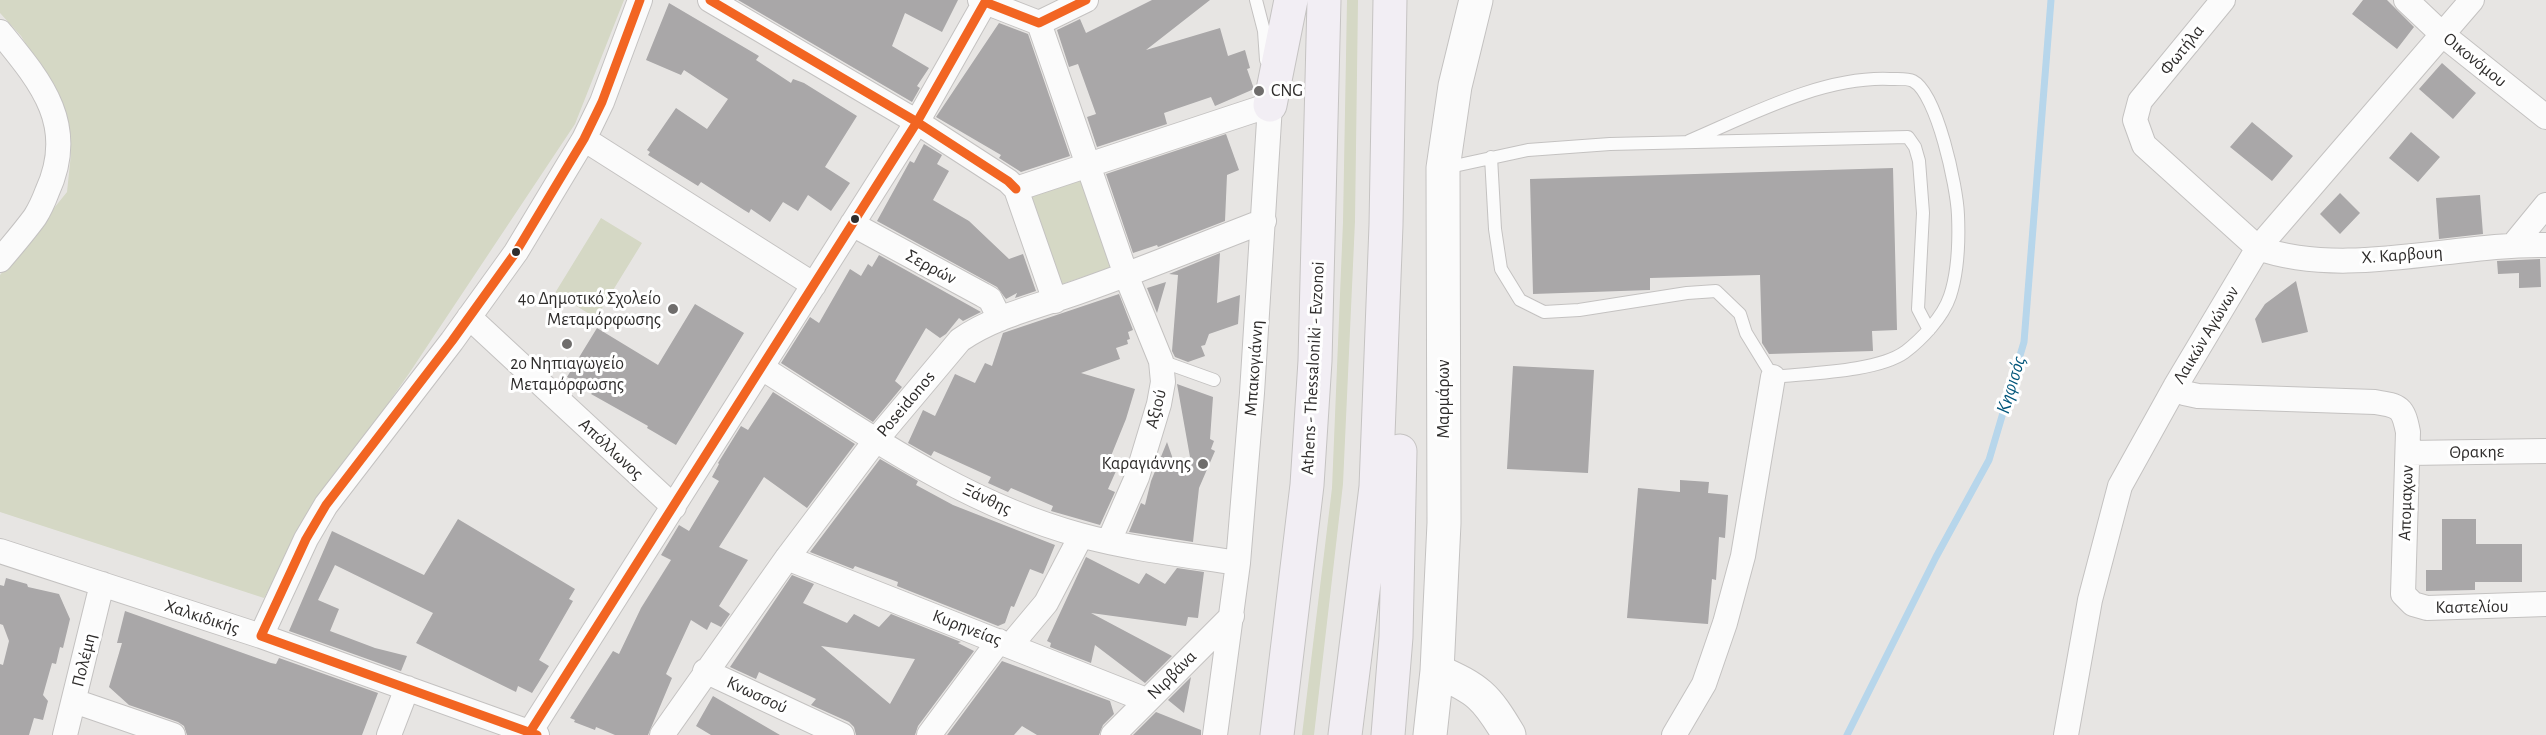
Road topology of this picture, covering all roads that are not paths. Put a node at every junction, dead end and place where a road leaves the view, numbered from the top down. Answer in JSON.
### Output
{"nodes":[{"id":1,"x":640,"y":0,"type":"edge"},
{"id":2,"x":710,"y":0,"type":"edge"},
{"id":3,"x":1086,"y":0,"type":"edge"},
{"id":4,"x":1256,"y":0,"type":"edge"},
{"id":5,"x":1291,"y":0,"type":"edge"},
{"id":6,"x":1324,"y":0,"type":"edge"},
{"id":7,"x":1390,"y":0,"type":"edge"},
{"id":8,"x":1491,"y":0,"type":"edge"},
{"id":9,"x":2223,"y":0,"type":"edge"},
{"id":10,"x":2406,"y":0,"type":"edge"},
{"id":11,"x":2472,"y":0,"type":"edge"},
{"id":12,"x":982,"y":1,"type":"edge"},
{"id":13,"x":1473,"y":15,"type":"edge"},
{"id":14,"x":1039,"y":23,"type":"junction"},
{"id":15,"x":0,"y":32,"type":"edge"},
{"id":16,"x":2443,"y":35,"type":"junction"},
{"id":17,"x":1270,"y":105,"type":"junction"},
{"id":18,"x":2546,"y":117,"type":"edge"},
{"id":19,"x":917,"y":122,"type":"junction"},
{"id":20,"x":584,"y":139,"type":"junction"},
{"id":21,"x":1689,"y":141,"type":"junction"},
{"id":22,"x":1491,"y":157,"type":"junction"},
{"id":23,"x":1088,"y":166,"type":"junction"},
{"id":24,"x":1443,"y":168,"type":"junction"},
{"id":25,"x":1016,"y":189,"type":"junction"},
{"id":26,"x":2546,"y":205,"type":"edge"},
{"id":27,"x":1264,"y":221,"type":"junction"},
{"id":28,"x":852,"y":224,"type":"junction"},
{"id":29,"x":1386,"y":225,"type":"junction"},
{"id":30,"x":2514,"y":244,"type":"junction"},
{"id":31,"x":2546,"y":245,"type":"edge"},
{"id":32,"x":2258,"y":248,"type":"junction"},
{"id":33,"x":0,"y":260,"type":"edge"},
{"id":34,"x":1126,"y":275,"type":"junction"},
{"id":35,"x":814,"y":285,"type":"junction"},
{"id":36,"x":1054,"y":301,"type":"junction"},
{"id":37,"x":469,"y":317,"type":"junction"},
{"id":38,"x":1000,"y":320,"type":"junction"},
{"id":39,"x":1929,"y":330,"type":"junction"},
{"id":40,"x":1161,"y":362,"type":"junction"},
{"id":41,"x":762,"y":368,"type":"junction"},
{"id":42,"x":1773,"y":377,"type":"junction"},
{"id":43,"x":1214,"y":380,"type":"dead end"},
{"id":44,"x":2175,"y":387,"type":"junction"},
{"id":45,"x":876,"y":440,"type":"junction"},
{"id":46,"x":2546,"y":451,"type":"edge"},
{"id":47,"x":2408,"y":453,"type":"junction"},
{"id":48,"x":674,"y":507,"type":"junction"},
{"id":49,"x":1081,"y":536,"type":"junction"},
{"id":50,"x":1109,"y":541,"type":"junction"},
{"id":51,"x":0,"y":551,"type":"edge"},
{"id":52,"x":787,"y":558,"type":"junction"},
{"id":53,"x":1238,"y":564,"type":"junction"},
{"id":54,"x":102,"y":584,"type":"junction"},
{"id":55,"x":2403,"y":594,"type":"joint"},
{"id":56,"x":2546,"y":604,"type":"edge"},
{"id":57,"x":1232,"y":616,"type":"junction"},
{"id":58,"x":261,"y":636,"type":"junction"},
{"id":59,"x":1005,"y":643,"type":"junction"},
{"id":60,"x":705,"y":671,"type":"junction"},
{"id":61,"x":1437,"y":671,"type":"junction"},
{"id":62,"x":407,"y":688,"type":"junction"},
{"id":63,"x":1146,"y":700,"type":"junction"},
{"id":64,"x":74,"y":701,"type":"junction"},
{"id":65,"x":534,"y":734,"type":"edge"},
{"id":66,"x":64,"y":735,"type":"edge"},
{"id":67,"x":173,"y":735,"type":"edge"},
{"id":68,"x":389,"y":735,"type":"edge"},
{"id":69,"x":662,"y":735,"type":"edge"},
{"id":70,"x":842,"y":735,"type":"edge"},
{"id":71,"x":928,"y":735,"type":"edge"},
{"id":72,"x":1113,"y":735,"type":"edge"},
{"id":73,"x":1215,"y":735,"type":"edge"},
{"id":74,"x":1276,"y":735,"type":"edge"},
{"id":75,"x":1345,"y":735,"type":"edge"},
{"id":76,"x":1388,"y":735,"type":"edge"},
{"id":77,"x":1430,"y":735,"type":"edge"},
{"id":78,"x":1509,"y":735,"type":"edge"},
{"id":79,"x":1674,"y":735,"type":"edge"},
{"id":80,"x":2066,"y":735,"type":"edge"}],
"edges":[{"from":1,"to":20,"type":"street"},
{"from":2,"to":19,"type":"street"},
{"from":3,"to":14,"type":"street"},
{"from":4,"to":17,"type":"lane","name":"Μπακογιάννη"},
{"from":5,"to":17,"type":"highway"},
{"from":6,"to":74,"type":"highway","name":"Athens - Thessaloniki - Evzonoi"},
{"from":7,"to":29,"type":"highway"},
{"from":8,"to":13,"type":"main road","name":"Μαρμάρων"},
{"from":9,"to":32,"type":"street","name":"Φωτήλα"},
{"from":10,"to":16,"type":"street","name":"Οικονόμου"},
{"from":11,"to":16,"type":"street","name":"Λαικών Αγώνων"},
{"from":12,"to":14,"type":"street"},
{"from":12,"to":19,"type":"street"},
{"from":13,"to":24,"type":"main road","name":"Μαρμάρων"},
{"from":14,"to":23,"type":"street","name":"Αξιού"},
{"from":15,"to":33,"type":"street"},
{"from":16,"to":18,"type":"street","name":"Οικονόμου"},
{"from":16,"to":32,"type":"street","name":"Λαικών Αγώνων"},
{"from":17,"to":23,"type":"street"},
{"from":17,"to":27,"type":"street","name":"Μπακογιάννη"},
{"from":19,"to":25,"type":"street"},
{"from":19,"to":28,"type":"street"},
{"from":20,"to":35,"type":"street"},
{"from":20,"to":37,"type":"street"},
{"from":21,"to":22,"type":"lane"},
{"from":21,"to":39,"type":"lane"},
{"from":21,"to":39,"type":"lane"},
{"from":22,"to":24,"type":"lane"},
{"from":22,"to":42,"type":"lane"},
{"from":23,"to":25,"type":"street"},
{"from":23,"to":34,"type":"street","name":"Αξιού"},
{"from":24,"to":61,"type":"main road","name":"Μαρμάρων"},
{"from":25,"to":36,"type":"street"},
{"from":26,"to":30,"type":"street"},
{"from":27,"to":34,"type":"street","name":"Poseidonos"},
{"from":27,"to":53,"type":"street","name":"Μπακογιάννη"},
{"from":28,"to":35,"type":"street"},
{"from":28,"to":38,"type":"street","name":"Σερρών"},
{"from":29,"to":75,"type":"highway"},
{"from":29,"to":76,"type":"highway"},
{"from":30,"to":31,"type":"street","name":"Χ. Καρβουη"},
{"from":30,"to":32,"type":"street","name":"Χ. Καρβουη"},
{"from":32,"to":44,"type":"street","name":"Λαικών Αγώνων"},
{"from":34,"to":36,"type":"street","name":"Poseidonos"},
{"from":34,"to":40,"type":"street","name":"Αξιού"},
{"from":35,"to":41,"type":"street"},
{"from":36,"to":38,"type":"street","name":"Poseidonos"},
{"from":37,"to":48,"type":"street","name":"Απόλλωνος"},
{"from":37,"to":58,"type":"street"},
{"from":38,"to":45,"type":"street","name":"Poseidonos"},
{"from":39,"to":42,"type":"lane"},
{"from":40,"to":43,"type":"lane"},
{"from":40,"to":50,"type":"street","name":"Αξιού"},
{"from":41,"to":45,"type":"street","name":"Ξάνθης"},
{"from":41,"to":48,"type":"street"},
{"from":42,"to":79,"type":"street"},
{"from":44,"to":47,"type":"street","name":"Απομαχων"},
{"from":44,"to":80,"type":"street","name":"Λαικών Αγώνων"},
{"from":45,"to":49,"type":"street","name":"Ξάνθης"},
{"from":45,"to":52,"type":"street","name":"Poseidonos"},
{"from":46,"to":47,"type":"street","name":"Θρακηε"},
{"from":47,"to":55,"type":"street","name":"Απομαχων"},
{"from":48,"to":65,"type":"street"},
{"from":49,"to":50,"type":"street","name":"Ξάνθης"},
{"from":49,"to":59,"type":"street"},
{"from":50,"to":53,"type":"street","name":"Ξάνθης"},
{"from":51,"to":54,"type":"street","name":"Χαλκιδικής"},
{"from":52,"to":59,"type":"street","name":"Κυρηνείας"},
{"from":52,"to":60,"type":"street","name":"Poseidonos"},
{"from":53,"to":57,"type":"street","name":"Μπακογιάννη"},
{"from":54,"to":58,"type":"street","name":"Χαλκιδικής"},
{"from":54,"to":64,"type":"street","name":"Πολέμη"},
{"from":55,"to":56,"type":"street","name":"Καστελίου"},
{"from":57,"to":63,"type":"street","name":"Νιρβάνα"},
{"from":57,"to":73,"type":"street","name":"Μπακογιάννη"},
{"from":58,"to":62,"type":"street","name":"Χαλκιδικής"},
{"from":59,"to":63,"type":"street","name":"Κυρηνείας"},
{"from":59,"to":71,"type":"street"},
{"from":60,"to":69,"type":"street","name":"Poseidonos"},
{"from":60,"to":70,"type":"street","name":"Κνωσσού"},
{"from":61,"to":77,"type":"main road","name":"Μαρμάρων"},
{"from":61,"to":78,"type":"main road"},
{"from":62,"to":65,"type":"street","name":"Χαλκιδικής"},
{"from":62,"to":68,"type":"street"},
{"from":63,"to":72,"type":"street","name":"Νιρβάνα"},
{"from":64,"to":66,"type":"street","name":"Πολέμη"},
{"from":64,"to":67,"type":"street"}]}
